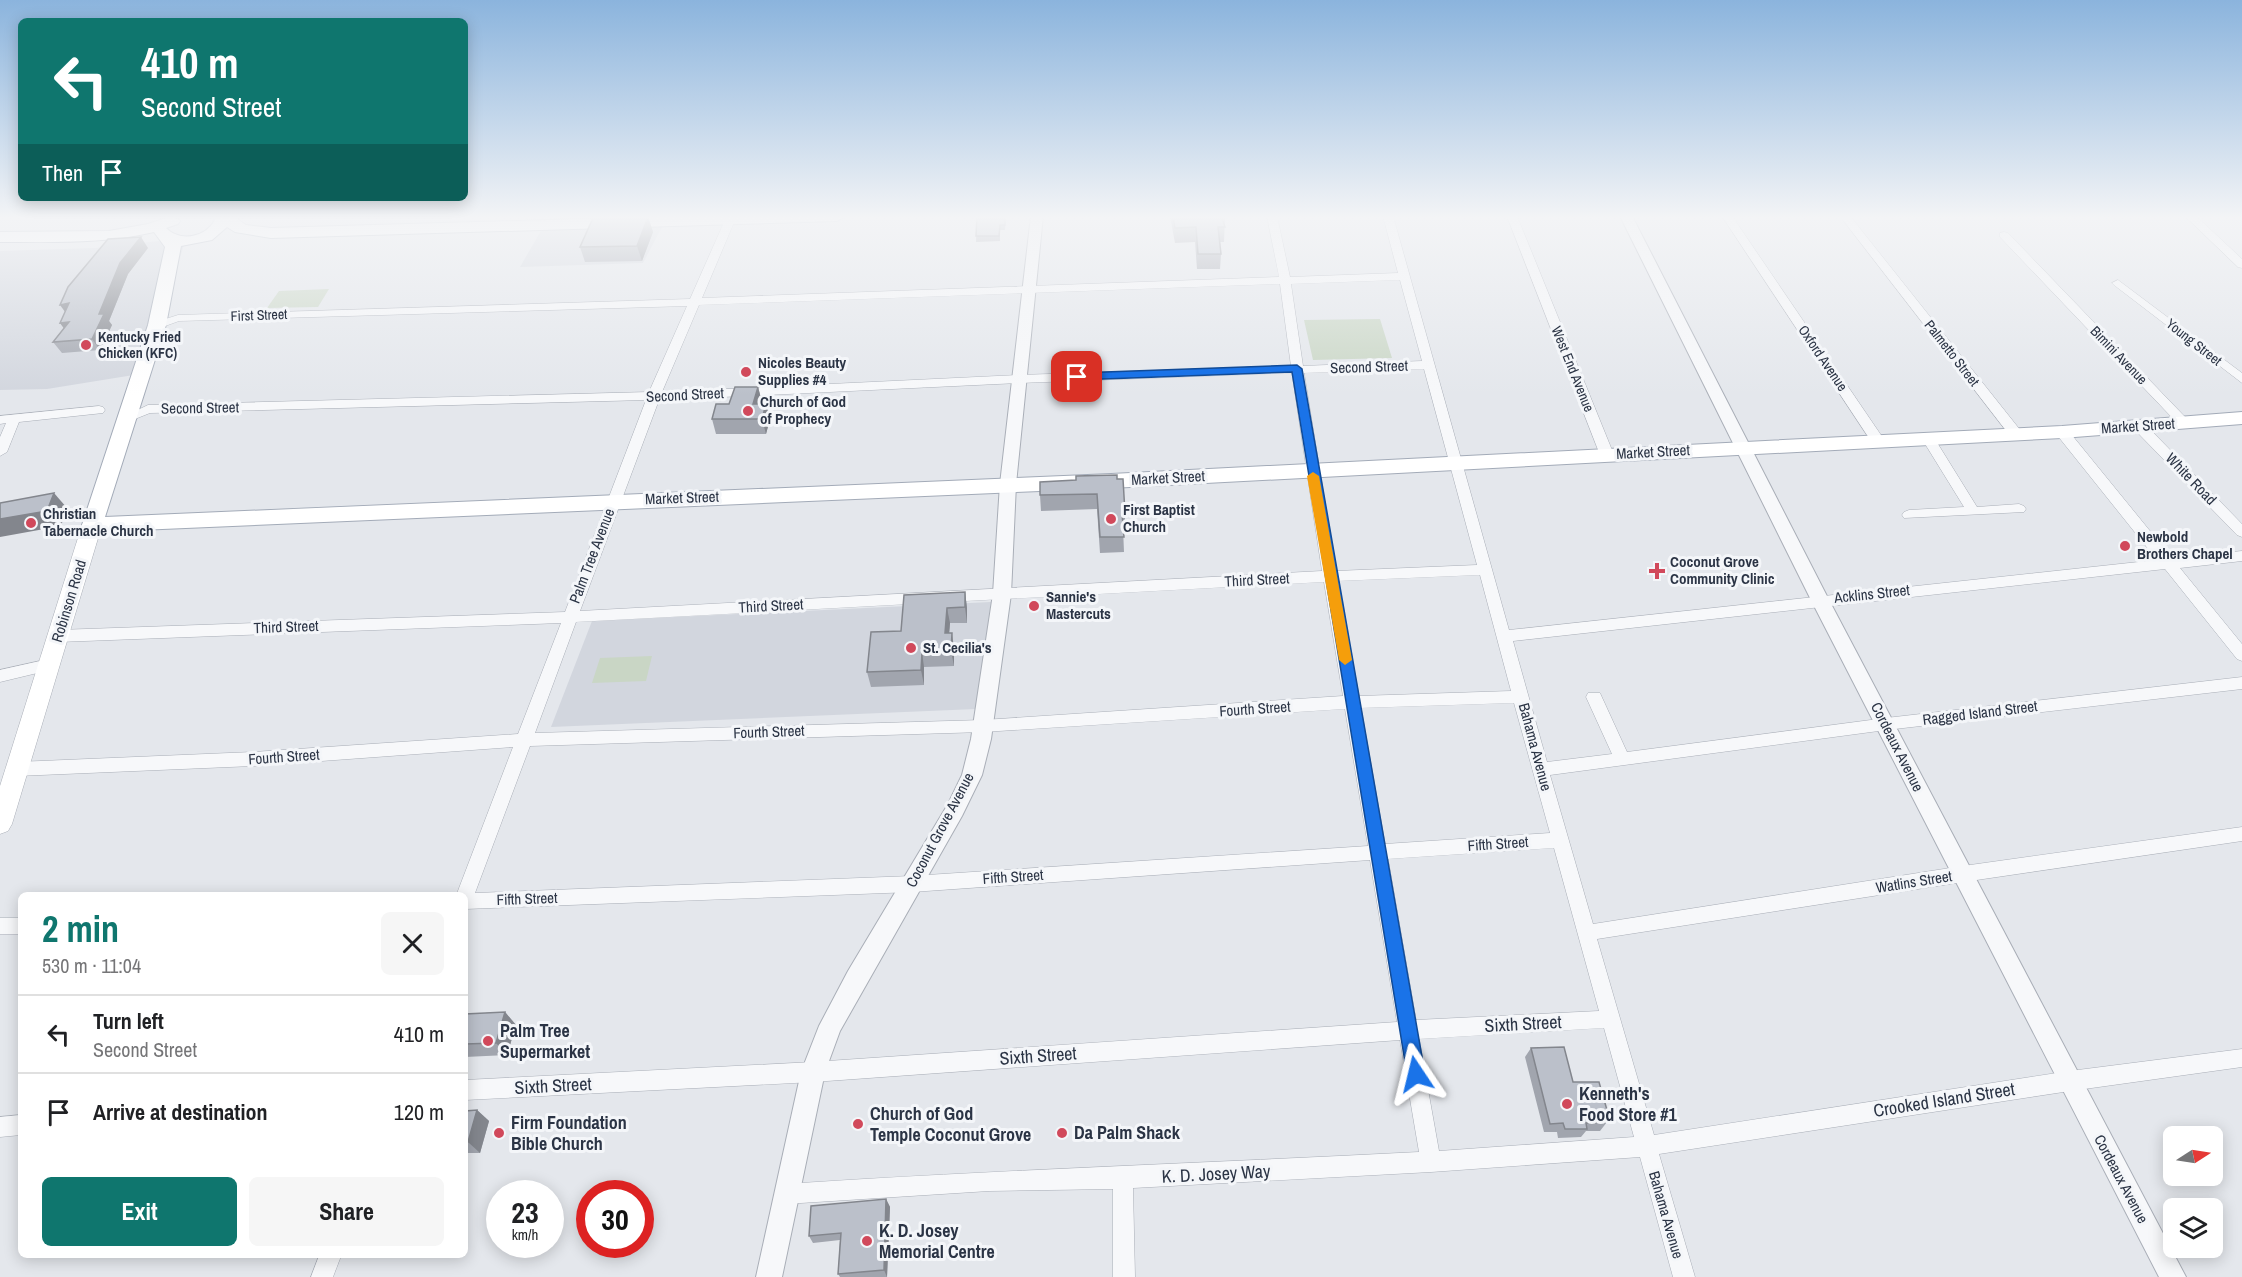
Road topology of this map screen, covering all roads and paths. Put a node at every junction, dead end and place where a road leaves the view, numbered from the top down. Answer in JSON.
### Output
{"nodes":[{"id":1,"x":168,"y":276,"type":"edge"},
{"id":2,"x":706,"y":276,"type":"edge"},
{"id":3,"x":1030,"y":276,"type":"edge"},
{"id":4,"x":1284,"y":276,"type":"edge"},
{"id":5,"x":1405,"y":276,"type":"joint"},
{"id":6,"x":1536,"y":276,"type":"edge"},
{"id":7,"x":1656,"y":276,"type":"edge"},
{"id":8,"x":1767,"y":276,"type":"edge"},
{"id":9,"x":1892,"y":276,"type":"edge"},
{"id":10,"x":2043,"y":276,"type":"edge"},
{"id":11,"x":1285,"y":279,"type":"junction"},
{"id":12,"x":2118,"y":283,"type":"dead end"},
{"id":13,"x":1029,"y":289,"type":"junction"},
{"id":14,"x":695,"y":302,"type":"junction"},
{"id":15,"x":158,"y":325,"type":"junction"},
{"id":16,"x":1427,"y":365,"type":"junction"},
{"id":17,"x":1297,"y":369,"type":"junction"},
{"id":18,"x":1019,"y":379,"type":"junction"},
{"id":19,"x":2242,"y":379,"type":"edge"},
{"id":20,"x":654,"y":396,"type":"junction"},
{"id":21,"x":99,"y":410,"type":"dead end"},
{"id":22,"x":2242,"y":418,"type":"edge"},
{"id":23,"x":7,"y":419,"type":"edge"},
{"id":24,"x":125,"y":419,"type":"junction"},
{"id":25,"x":2184,"y":423,"type":"junction"},
{"id":26,"x":2139,"y":426,"type":"junction"},
{"id":27,"x":2061,"y":432,"type":"junction"},
{"id":28,"x":2016,"y":434,"type":"junction"},
{"id":29,"x":1928,"y":439,"type":"junction"},
{"id":30,"x":1878,"y":441,"type":"junction"},
{"id":31,"x":1744,"y":448,"type":"junction"},
{"id":32,"x":0,"y":452,"type":"edge"},
{"id":33,"x":1607,"y":455,"type":"junction"},
{"id":34,"x":1455,"y":464,"type":"junction"},
{"id":35,"x":1312,"y":470,"type":"junction"},
{"id":36,"x":1008,"y":484,"type":"junction"},
{"id":37,"x":614,"y":501,"type":"junction"},
{"id":38,"x":2019,"y":509,"type":"dead end"},
{"id":39,"x":1973,"y":511,"type":"junction"},
{"id":40,"x":1909,"y":515,"type":"dead end"},
{"id":41,"x":92,"y":525,"type":"junction"},
{"id":42,"x":2242,"y":532,"type":"edge"},
{"id":43,"x":2242,"y":556,"type":"edge"},
{"id":44,"x":2167,"y":564,"type":"junction"},
{"id":45,"x":1484,"y":570,"type":"junction"},
{"id":46,"x":1330,"y":576,"type":"junction"},
{"id":47,"x":1002,"y":594,"type":"junction"},
{"id":48,"x":1820,"y":600,"type":"junction"},
{"id":49,"x":569,"y":617,"type":"junction"},
{"id":50,"x":58,"y":636,"type":"junction"},
{"id":51,"x":1503,"y":636,"type":"junction"},
{"id":52,"x":2242,"y":655,"type":"edge"},
{"id":53,"x":49,"y":665,"type":"junction"},
{"id":54,"x":0,"y":676,"type":"edge"},
{"id":55,"x":2242,"y":683,"type":"edge"},
{"id":56,"x":1521,"y":697,"type":"junction"},
{"id":57,"x":1594,"y":697,"type":"dead end"},
{"id":58,"x":1353,"y":702,"type":"junction"},
{"id":59,"x":1886,"y":724,"type":"junction"},
{"id":60,"x":983,"y":726,"type":"junction"},
{"id":61,"x":523,"y":740,"type":"junction"},
{"id":62,"x":1622,"y":759,"type":"junction"},
{"id":63,"x":17,"y":770,"type":"junction"},
{"id":64,"x":1541,"y":770,"type":"junction"},
{"id":65,"x":0,"y":824,"type":"edge"},
{"id":66,"x":2242,"y":834,"type":"edge"},
{"id":67,"x":1560,"y":840,"type":"junction"},
{"id":68,"x":1379,"y":852,"type":"junction"},
{"id":69,"x":1963,"y":874,"type":"junction"},
{"id":70,"x":912,"y":884,"type":"junction"},
{"id":71,"x":466,"y":892,"type":"edge"},
{"id":72,"x":468,"y":901,"type":"edge"},
{"id":73,"x":0,"y":926,"type":"edge"},
{"id":74,"x":18,"y":926,"type":"edge"},
{"id":75,"x":1586,"y":933,"type":"junction"},
{"id":76,"x":1611,"y":1019,"type":"junction"},
{"id":77,"x":1408,"y":1030,"type":"junction"},
{"id":78,"x":2242,"y":1058,"type":"edge"},
{"id":79,"x":813,"y":1072,"type":"junction"},
{"id":80,"x":2070,"y":1081,"type":"junction"},
{"id":81,"x":468,"y":1090,"type":"edge"},
{"id":82,"x":18,"y":1125,"type":"edge"},
{"id":83,"x":0,"y":1127,"type":"edge"},
{"id":84,"x":1646,"y":1146,"type":"junction"},
{"id":85,"x":1431,"y":1162,"type":"junction"},
{"id":86,"x":1123,"y":1178,"type":"junction"},
{"id":87,"x":785,"y":1194,"type":"junction"},
{"id":88,"x":329,"y":1258,"type":"edge"},
{"id":89,"x":322,"y":1277,"type":"edge"},
{"id":90,"x":769,"y":1277,"type":"edge"},
{"id":91,"x":1124,"y":1277,"type":"edge"},
{"id":92,"x":1684,"y":1277,"type":"edge"},
{"id":93,"x":2173,"y":1277,"type":"edge"}],
"edges":[{"from":1,"to":15,"type":"main road","name":"Robinson Road"},
{"from":2,"to":14,"type":"street","name":"Palm Tree Avenue"},
{"from":3,"to":13,"type":"street","name":"Coconut Grove Avenue"},
{"from":4,"to":11,"type":"street"},
{"from":5,"to":11,"type":"street","name":"First Street"},
{"from":5,"to":16,"type":"street","name":"Bahama Avenue"},
{"from":6,"to":33,"type":"street","name":"West End Avenue"},
{"from":7,"to":31,"type":"street","name":"Cordeaux Avenue"},
{"from":8,"to":30,"type":"street","name":"Oxford Avenue"},
{"from":9,"to":28,"type":"street","name":"Palmetto Street"},
{"from":10,"to":25,"type":"street","name":"Bimini Avenue"},
{"from":11,"to":13,"type":"street","name":"First Street"},
{"from":11,"to":17,"type":"street"},
{"from":12,"to":19,"type":"street","name":"Young Street"},
{"from":13,"to":14,"type":"street","name":"First Street"},
{"from":13,"to":18,"type":"street","name":"Coconut Grove Avenue"},
{"from":14,"to":15,"type":"street","name":"First Street"},
{"from":14,"to":20,"type":"street","name":"Palm Tree Avenue"},
{"from":15,"to":24,"type":"main road","name":"Robinson Road"},
{"from":16,"to":17,"type":"street","name":"Second Street"},
{"from":16,"to":34,"type":"street","name":"Bahama Avenue"},
{"from":17,"to":18,"type":"street","name":"Second Street"},
{"from":17,"to":35,"type":"street"},
{"from":18,"to":20,"type":"street","name":"Second Street"},
{"from":18,"to":36,"type":"street","name":"Coconut Grove Avenue"},
{"from":20,"to":24,"type":"street","name":"Second Street"},
{"from":20,"to":37,"type":"street","name":"Palm Tree Avenue"},
{"from":21,"to":23,"type":"street"},
{"from":22,"to":25,"type":"main road","name":"Market Street"},
{"from":23,"to":32,"type":"street"},
{"from":24,"to":41,"type":"main road","name":"Robinson Road"},
{"from":25,"to":26,"type":"main road","name":"Market Street"},
{"from":26,"to":27,"type":"main road","name":"Market Street"},
{"from":26,"to":42,"type":"street","name":"White Road"},
{"from":27,"to":28,"type":"main road","name":"Market Street"},
{"from":27,"to":44,"type":"street"},
{"from":28,"to":29,"type":"main road","name":"Market Street"},
{"from":29,"to":30,"type":"main road","name":"Market Street"},
{"from":29,"to":39,"type":"street"},
{"from":30,"to":31,"type":"main road","name":"Market Street"},
{"from":31,"to":33,"type":"main road","name":"Market Street"},
{"from":31,"to":48,"type":"street","name":"Cordeaux Avenue"},
{"from":33,"to":34,"type":"main road","name":"Market Street"},
{"from":34,"to":35,"type":"main road","name":"Market Street"},
{"from":34,"to":45,"type":"street","name":"Bahama Avenue"},
{"from":35,"to":36,"type":"main road","name":"Market Street"},
{"from":35,"to":46,"type":"street"},
{"from":36,"to":37,"type":"main road","name":"Market Street"},
{"from":36,"to":47,"type":"street","name":"Coconut Grove Avenue"},
{"from":37,"to":41,"type":"main road","name":"Market Street"},
{"from":37,"to":49,"type":"street","name":"Palm Tree Avenue"},
{"from":38,"to":39,"type":"street"},
{"from":39,"to":40,"type":"street"},
{"from":41,"to":50,"type":"main road","name":"Robinson Road"},
{"from":43,"to":44,"type":"street","name":"Acklins Street"},
{"from":44,"to":48,"type":"street","name":"Acklins Street"},
{"from":44,"to":52,"type":"street"},
{"from":45,"to":46,"type":"street","name":"Third Street"},
{"from":45,"to":51,"type":"street","name":"Bahama Avenue"},
{"from":46,"to":47,"type":"street","name":"Third Street"},
{"from":46,"to":58,"type":"street"},
{"from":47,"to":49,"type":"street","name":"Third Street"},
{"from":47,"to":60,"type":"street","name":"Coconut Grove Avenue"},
{"from":48,"to":51,"type":"street","name":"Acklins Street"},
{"from":48,"to":59,"type":"street","name":"Cordeaux Avenue"},
{"from":49,"to":50,"type":"street","name":"Third Street"},
{"from":49,"to":61,"type":"street","name":"Palm Tree Avenue"},
{"from":50,"to":53,"type":"main road","name":"Robinson Road"},
{"from":51,"to":56,"type":"street","name":"Bahama Avenue"},
{"from":53,"to":54,"type":"street"},
{"from":53,"to":63,"type":"main road","name":"Robinson Road"},
{"from":55,"to":59,"type":"street","name":"Ragged Island Street"},
{"from":56,"to":58,"type":"street","name":"Fourth Street"},
{"from":56,"to":64,"type":"street","name":"Bahama Avenue"},
{"from":57,"to":62,"type":"street"},
{"from":58,"to":60,"type":"street","name":"Fourth Street"},
{"from":58,"to":68,"type":"street"},
{"from":59,"to":62,"type":"street","name":"Ragged Island Street"},
{"from":59,"to":69,"type":"street","name":"Cordeaux Avenue"},
{"from":60,"to":61,"type":"street","name":"Fourth Street"},
{"from":60,"to":70,"type":"street","name":"Coconut Grove Avenue"},
{"from":61,"to":63,"type":"street","name":"Fourth Street"},
{"from":61,"to":71,"type":"street","name":"Palm Tree Avenue"},
{"from":62,"to":64,"type":"street","name":"Ragged Island Street"},
{"from":63,"to":65,"type":"main road","name":"Robinson Road"},
{"from":64,"to":67,"type":"street","name":"Bahama Avenue"},
{"from":66,"to":69,"type":"street","name":"Watlins Street"},
{"from":67,"to":68,"type":"street","name":"Fifth Street"},
{"from":67,"to":75,"type":"street","name":"Bahama Avenue"},
{"from":68,"to":70,"type":"street","name":"Fifth Street"},
{"from":68,"to":77,"type":"street"},
{"from":69,"to":75,"type":"street","name":"Watlins Street"},
{"from":69,"to":80,"type":"street","name":"Cordeaux Avenue"},
{"from":70,"to":72,"type":"street","name":"Fifth Street"},
{"from":70,"to":79,"type":"street","name":"Coconut Grove Avenue"},
{"from":73,"to":74,"type":"street"},
{"from":75,"to":76,"type":"street","name":"Bahama Avenue"},
{"from":76,"to":77,"type":"street","name":"Sixth Street"},
{"from":76,"to":84,"type":"street","name":"Bahama Avenue"},
{"from":77,"to":79,"type":"street","name":"Sixth Street"},
{"from":77,"to":85,"type":"street"},
{"from":78,"to":80,"type":"street","name":"Crooked Island Street"},
{"from":79,"to":81,"type":"street","name":"Sixth Street"},
{"from":79,"to":87,"type":"street","name":"Coconut Grove Avenue"},
{"from":80,"to":84,"type":"street","name":"Crooked Island Street"},
{"from":80,"to":93,"type":"street","name":"Cordeaux Avenue"},
{"from":82,"to":83,"type":"street"},
{"from":84,"to":85,"type":"street","name":"K. D. Josey Way"},
{"from":84,"to":92,"type":"street","name":"Bahama Avenue"},
{"from":85,"to":86,"type":"street","name":"K. D. Josey Way"},
{"from":86,"to":87,"type":"street","name":"K. D. Josey Way"},
{"from":86,"to":91,"type":"street"},
{"from":87,"to":90,"type":"street","name":"Coconut Grove Avenue"},
{"from":88,"to":89,"type":"street"}]}
